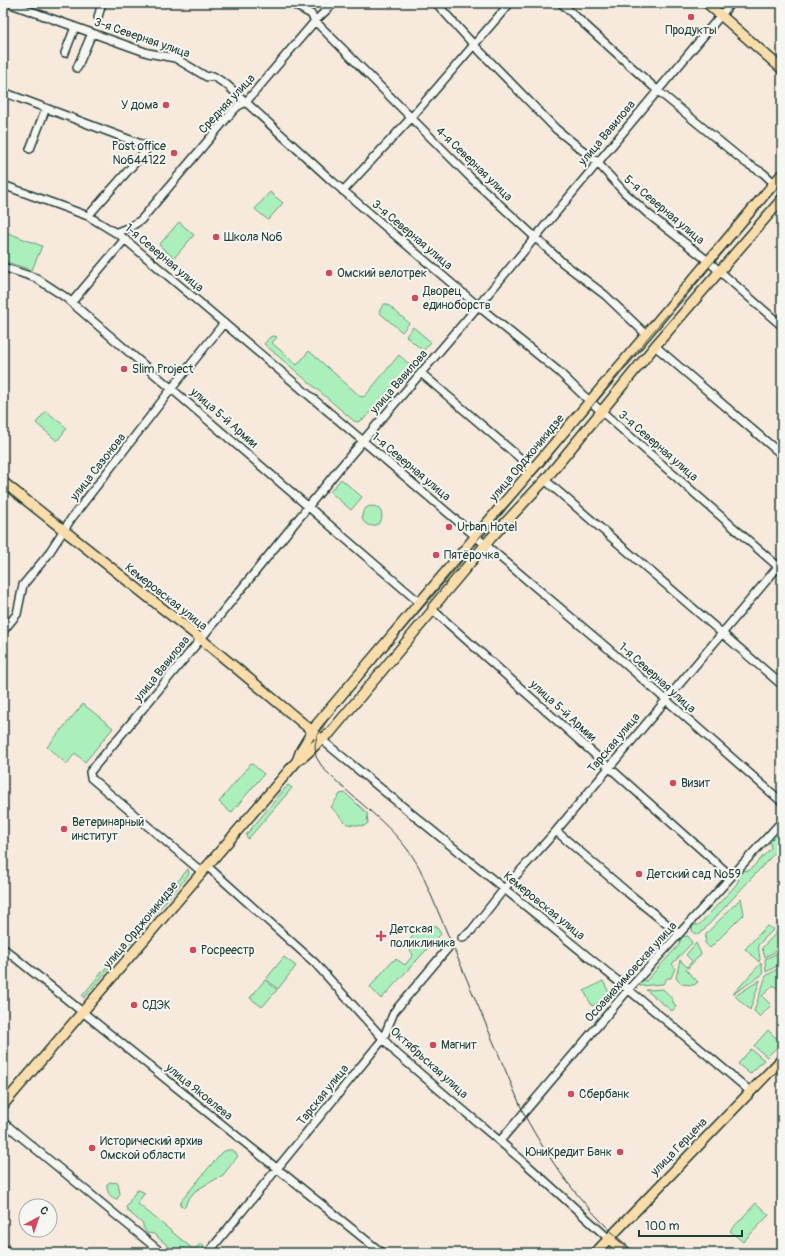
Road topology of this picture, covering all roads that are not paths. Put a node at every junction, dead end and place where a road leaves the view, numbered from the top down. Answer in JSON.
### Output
{"nodes":[{"id":1,"x":8,"y":3,"type":"edge"},
{"id":2,"x":102,"y":3,"type":"edge"},
{"id":3,"x":291,"y":3,"type":"edge"},
{"id":4,"x":334,"y":3,"type":"edge"},
{"id":5,"x":436,"y":3,"type":"edge"},
{"id":6,"x":510,"y":3,"type":"edge"},
{"id":7,"x":561,"y":3,"type":"edge"},
{"id":8,"x":707,"y":3,"type":"edge"},
{"id":9,"x":732,"y":3,"type":"edge"},
{"id":10,"x":721,"y":15,"type":"junction"},
{"id":11,"x":98,"y":17,"type":"dead end"},
{"id":12,"x":315,"y":21,"type":"junction"},
{"id":13,"x":75,"y":27,"type":"junction"},
{"id":14,"x":92,"y":33,"type":"junction"},
{"id":15,"x":474,"y":45,"type":"junction"},
{"id":16,"x":65,"y":53,"type":"dead end"},
{"id":17,"x":77,"y":68,"type":"dead end"},
{"id":18,"x":782,"y":69,"type":"edge"},
{"id":19,"x":657,"y":90,"type":"junction"},
{"id":20,"x":3,"y":92,"type":"edge"},
{"id":21,"x":246,"y":102,"type":"junction"},
{"id":22,"x":46,"y":108,"type":"junction"},
{"id":23,"x":411,"y":118,"type":"junction"},
{"id":24,"x":30,"y":149,"type":"dead end"},
{"id":25,"x":597,"y":162,"type":"junction"},
{"id":26,"x":782,"y":174,"type":"edge"},
{"id":27,"x":774,"y":183,"type":"junction"},
{"id":28,"x":3,"y":184,"type":"edge"},
{"id":29,"x":343,"y":191,"type":"junction"},
{"id":30,"x":782,"y":200,"type":"edge"},
{"id":31,"x":88,"y":216,"type":"junction"},
{"id":32,"x":117,"y":232,"type":"junction"},
{"id":33,"x":535,"y":237,"type":"junction"},
{"id":34,"x":125,"y":239,"type":"junction"},
{"id":35,"x":708,"y":261,"type":"junction"},
{"id":36,"x":3,"y":267,"type":"edge"},
{"id":37,"x":719,"y":271,"type":"junction"},
{"id":38,"x":72,"y":302,"type":"junction"},
{"id":39,"x":478,"y":306,"type":"junction"},
{"id":40,"x":224,"y":323,"type":"junction"},
{"id":41,"x":782,"y":326,"type":"edge"},
{"id":42,"x":646,"y":335,"type":"junction"},
{"id":43,"x":654,"y":346,"type":"junction"},
{"id":44,"x":421,"y":373,"type":"junction"},
{"id":45,"x":172,"y":388,"type":"junction"},
{"id":46,"x":590,"y":401,"type":"junction"},
{"id":47,"x":600,"y":410,"type":"junction"},
{"id":48,"x":362,"y":441,"type":"junction"},
{"id":49,"x":782,"y":455,"type":"edge"},
{"id":50,"x":533,"y":469,"type":"junction"},
{"id":51,"x":545,"y":480,"type":"junction"},
{"id":52,"x":3,"y":482,"type":"edge"},
{"id":53,"x":309,"y":506,"type":"junction"},
{"id":54,"x":63,"y":530,"type":"junction"},
{"id":55,"x":476,"y":537,"type":"junction"},
{"id":56,"x":485,"y":545,"type":"junction"},
{"id":57,"x":781,"y":566,"type":"edge"},
{"id":58,"x":420,"y":603,"type":"junction"},
{"id":59,"x":434,"y":610,"type":"junction"},
{"id":60,"x":3,"y":631,"type":"edge"},
{"id":61,"x":722,"y":633,"type":"junction"},
{"id":62,"x":201,"y":639,"type":"junction"},
{"id":63,"x":782,"y":686,"type":"edge"},
{"id":64,"x":664,"y":700,"type":"junction"},
{"id":65,"x":313,"y":732,"type":"junction"},
{"id":66,"x":321,"y":739,"type":"junction"},
{"id":67,"x":297,"y":761,"type":"junction"},
{"id":68,"x":609,"y":766,"type":"junction"},
{"id":69,"x":91,"y":778,"type":"joint"},
{"id":70,"x":782,"y":802,"type":"edge"},
{"id":71,"x":782,"y":821,"type":"edge"},
{"id":72,"x":556,"y":831,"type":"junction"},
{"id":73,"x":205,"y":869,"type":"junction"},
{"id":74,"x":731,"y":876,"type":"junction"},
{"id":75,"x":504,"y":889,"type":"junction"},
{"id":76,"x":679,"y":934,"type":"junction"},
{"id":77,"x":462,"y":938,"type":"dead end"},
{"id":78,"x":3,"y":948,"type":"edge"},
{"id":79,"x":448,"y":948,"type":"dead end"},
{"id":80,"x":628,"y":990,"type":"junction"},
{"id":81,"x":83,"y":1012,"type":"junction"},
{"id":82,"x":383,"y":1039,"type":"junction"},
{"id":83,"x":782,"y":1059,"type":"edge"},
{"id":84,"x":750,"y":1092,"type":"junction"},
{"id":85,"x":3,"y":1105,"type":"edge"},
{"id":86,"x":3,"y":1122,"type":"edge"},
{"id":87,"x":500,"y":1141,"type":"junction"},
{"id":88,"x":276,"y":1170,"type":"junction"},
{"id":89,"x":608,"y":1238,"type":"junction"},
{"id":90,"x":3,"y":1248,"type":"edge"},
{"id":91,"x":10,"y":1253,"type":"edge"},
{"id":92,"x":162,"y":1253,"type":"edge"},
{"id":93,"x":208,"y":1253,"type":"edge"},
{"id":94,"x":382,"y":1253,"type":"edge"},
{"id":95,"x":595,"y":1253,"type":"edge"},
{"id":96,"x":626,"y":1253,"type":"edge"}],
"edges":[{"from":1,"to":13,"type":"street","name":"3-я Северная улица"},
{"from":2,"to":11,"type":"street"},
{"from":3,"to":12,"type":"street","name":"4-я Северная улица"},
{"from":4,"to":12,"type":"street","name":"Средняя улица"},
{"from":5,"to":15,"type":"street","name":"5-я Северная улица"},
{"from":6,"to":15,"type":"street"},
{"from":7,"to":19,"type":"street"},
{"from":8,"to":10,"type":"main road"},
{"from":9,"to":10,"type":"street","name":"улица Вавилова"},
{"from":10,"to":18,"type":"main road"},
{"from":10,"to":19,"type":"street","name":"улица Вавилова"},
{"from":12,"to":21,"type":"street","name":"Средняя улица"},
{"from":12,"to":23,"type":"street","name":"4-я Северная улица"},
{"from":13,"to":14,"type":"street","name":"3-я Северная улица"},
{"from":13,"to":16,"type":"street"},
{"from":14,"to":17,"type":"street"},
{"from":14,"to":21,"type":"street","name":"3-я Северная улица"},
{"from":15,"to":23,"type":"street"},
{"from":15,"to":25,"type":"street","name":"5-я Северная улица"},
{"from":19,"to":25,"type":"street","name":"улица Вавилова"},
{"from":19,"to":27,"type":"street"},
{"from":20,"to":22,"type":"street"},
{"from":21,"to":29,"type":"street","name":"3-я Северная улица"},
{"from":21,"to":32,"type":"street","name":"Средняя улица"},
{"from":22,"to":24,"type":"street"},
{"from":22,"to":31,"type":"street"},
{"from":23,"to":29,"type":"street"},
{"from":23,"to":33,"type":"street","name":"4-я Северная улица"},
{"from":25,"to":33,"type":"street","name":"улица Вавилова"},
{"from":25,"to":35,"type":"street","name":"5-я Северная улица"},
{"from":26,"to":27,"type":"main road","name":"улица Орджоникидзе"},
{"from":27,"to":35,"type":"main road","name":"улица Орджоникидзе"},
{"from":28,"to":31,"type":"street","name":"1-я Северная улица"},
{"from":29,"to":39,"type":"street","name":"3-я Северная улица"},
{"from":30,"to":37,"type":"main road","name":"улица Орджоникидзе"},
{"from":31,"to":32,"type":"street","name":"1-я Северная улица"},
{"from":32,"to":34,"type":"street","name":"1-я Северная улица"},
{"from":33,"to":39,"type":"street","name":"улица Вавилова"},
{"from":33,"to":42,"type":"street","name":"4-я Северная улица"},
{"from":34,"to":38,"type":"street"},
{"from":34,"to":40,"type":"street","name":"1-я Северная улица"},
{"from":35,"to":37,"type":"street","name":"5-я Северная улица"},
{"from":35,"to":42,"type":"main road","name":"улица Орджоникидзе"},
{"from":36,"to":38,"type":"street","name":"улица 5-й Армии"},
{"from":37,"to":41,"type":"street","name":"5-я Северная улица"},
{"from":37,"to":43,"type":"main road","name":"улица Орджоникидзе"},
{"from":38,"to":45,"type":"street","name":"улица 5-й Армии"},
{"from":39,"to":44,"type":"street","name":"улица Вавилова"},
{"from":39,"to":46,"type":"street","name":"3-я Северная улица"},
{"from":40,"to":45,"type":"street","name":"улица Сазонова"},
{"from":40,"to":48,"type":"street","name":"1-я Северная улица"},
{"from":42,"to":46,"type":"main road","name":"улица Орджоникидзе"},
{"from":43,"to":47,"type":"main road","name":"улица Орджоникидзе"},
{"from":43,"to":49,"type":"street"},
{"from":44,"to":48,"type":"street","name":"улица Вавилова"},
{"from":44,"to":50,"type":"street"},
{"from":45,"to":53,"type":"street","name":"улица 5-й Армии"},
{"from":45,"to":54,"type":"street","name":"улица Сазонова"},
{"from":46,"to":47,"type":"street","name":"3-я Северная улица"},
{"from":46,"to":50,"type":"main road","name":"улица Орджоникидзе"},
{"from":47,"to":51,"type":"main road","name":"улица Орджоникидзе"},
{"from":47,"to":57,"type":"street","name":"3-я Северная улица"},
{"from":48,"to":53,"type":"street","name":"улица Вавилова"},
{"from":48,"to":55,"type":"street","name":"1-я Северная улица"},
{"from":50,"to":55,"type":"main road","name":"улица Орджоникидзе"},
{"from":51,"to":56,"type":"main road","name":"улица Орджоникидзе"},
{"from":51,"to":61,"type":"street"},
{"from":52,"to":54,"type":"main road","name":"Кемеровская улица"},
{"from":53,"to":58,"type":"street","name":"улица 5-й Армии"},
{"from":53,"to":62,"type":"street","name":"улица Вавилова"},
{"from":54,"to":60,"type":"street","name":"улица Сазонова"},
{"from":54,"to":62,"type":"main road","name":"Кемеровская улица"},
{"from":55,"to":56,"type":"street","name":"1-я Северная улица"},
{"from":55,"to":58,"type":"main road","name":"улица Орджоникидзе"},
{"from":56,"to":59,"type":"main road","name":"улица Орджоникидзе"},
{"from":56,"to":64,"type":"street","name":"1-я Северная улица"},
{"from":57,"to":61,"type":"street","name":"Тарская улица"},
{"from":58,"to":65,"type":"main road","name":"улица Орджоникидзе"},
{"from":59,"to":66,"type":"main road","name":"улица Орджоникидзе"},
{"from":59,"to":68,"type":"street","name":"улица 5-й Армии"},
{"from":61,"to":63,"type":"street"},
{"from":61,"to":64,"type":"street","name":"Тарская улица"},
{"from":62,"to":65,"type":"main road","name":"Кемеровская улица"},
{"from":62,"to":69,"type":"street","name":"улица Вавилова"},
{"from":64,"to":68,"type":"street","name":"Тарская улица"},
{"from":64,"to":70,"type":"street","name":"1-я Северная улица"},
{"from":65,"to":66,"type":"main road","name":"Кемеровская улица"},
{"from":65,"to":67,"type":"main road","name":"улица Орджоникидзе"},
{"from":66,"to":67,"type":"main road","name":"улица Орджоникидзе"},
{"from":66,"to":75,"type":"street","name":"Кемеровская улица"},
{"from":67,"to":73,"type":"main road","name":"улица Орджоникидзе"},
{"from":68,"to":72,"type":"street","name":"Тарская улица"},
{"from":68,"to":74,"type":"street","name":"улица 5-й Армии"},
{"from":69,"to":73,"type":"street","name":"Октябрьская улица"},
{"from":71,"to":74,"type":"street","name":"Осоавиахимовская улица"},
{"from":72,"to":75,"type":"street","name":"Тарская улица"},
{"from":72,"to":76,"type":"street"},
{"from":73,"to":81,"type":"main road","name":"улица Орджоникидзе"},
{"from":73,"to":82,"type":"street","name":"Октябрьская улица"},
{"from":74,"to":76,"type":"street","name":"Осоавиахимовская улица"},
{"from":75,"to":77,"type":"street","name":"Тарская улица"},
{"from":75,"to":80,"type":"street","name":"Кемеровская улица"},
{"from":76,"to":80,"type":"street","name":"Осоавиахимовская улица"},
{"from":78,"to":81,"type":"street","name":"улица Яковлева"},
{"from":79,"to":82,"type":"street","name":"Тарская улица"},
{"from":80,"to":84,"type":"street","name":"Кемеровская улица"},
{"from":80,"to":87,"type":"street","name":"Осоавиахимовская улица"},
{"from":81,"to":85,"type":"main road","name":"улица Орджоникидзе"},
{"from":81,"to":88,"type":"street","name":"улица Яковлева"},
{"from":82,"to":87,"type":"street","name":"Октябрьская улица"},
{"from":82,"to":88,"type":"street","name":"Тарская улица"},
{"from":83,"to":84,"type":"main road","name":"улица Герцена"},
{"from":84,"to":89,"type":"main road","name":"улица Герцена"},
{"from":86,"to":92,"type":"street"},
{"from":87,"to":89,"type":"street","name":"Октябрьская улица"},
{"from":88,"to":93,"type":"street","name":"Тарская улица"},
{"from":88,"to":94,"type":"street","name":"улица Яковлева"},
{"from":89,"to":95,"type":"main road","name":"улица Герцена"},
{"from":89,"to":96,"type":"main road","name":"Октябрьская улица"},
{"from":90,"to":91,"type":"street"}]}
